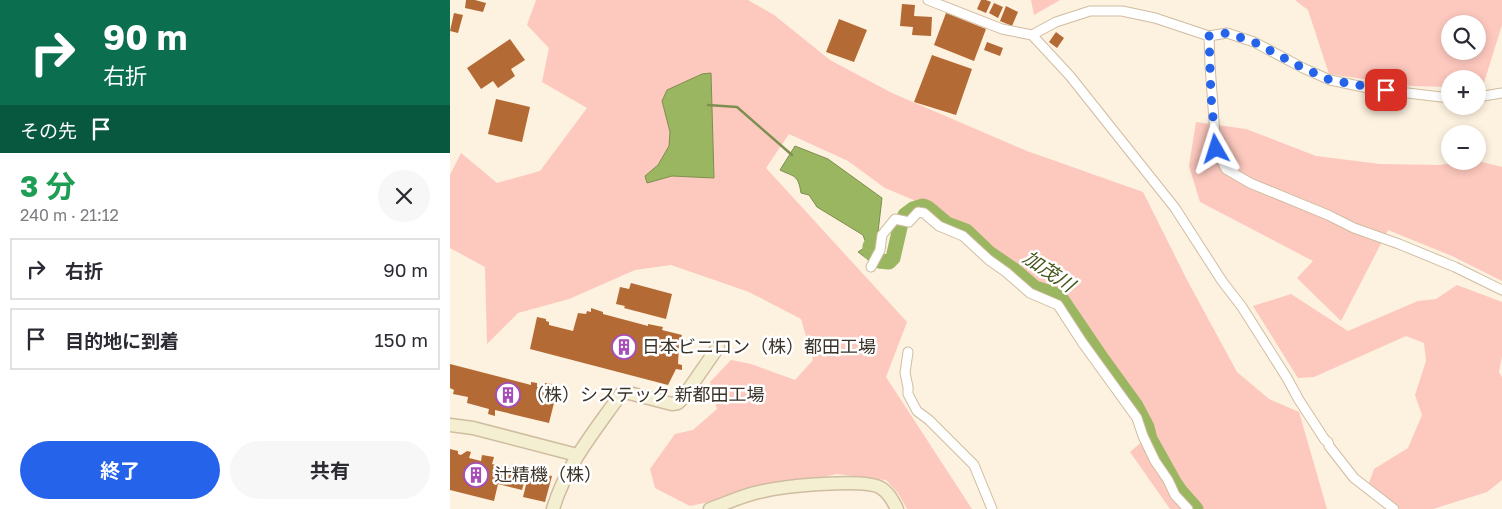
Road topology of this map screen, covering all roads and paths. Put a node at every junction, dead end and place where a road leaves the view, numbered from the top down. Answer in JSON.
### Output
{"nodes":[{"id":1,"x":928,"y":0,"type":"edge"},
{"id":2,"x":1032,"y":35,"type":"junction"},
{"id":3,"x":1209,"y":36,"type":"junction"},
{"id":4,"x":1502,"y":92,"type":"edge"},
{"id":5,"x":1486,"y":95,"type":"edge"},
{"id":6,"x":1441,"y":97,"type":"edge"},
{"id":7,"x":871,"y":267,"type":"dead end"},
{"id":8,"x":1502,"y":290,"type":"edge"},
{"id":9,"x":718,"y":347,"type":"dead end"},
{"id":10,"x":908,"y":352,"type":"dead end"},
{"id":11,"x":450,"y":425,"type":"edge"},
{"id":12,"x":577,"y":455,"type":"junction"},
{"id":13,"x":553,"y":509,"type":"edge"},
{"id":14,"x":710,"y":509,"type":"edge"},
{"id":15,"x":897,"y":509,"type":"edge"},
{"id":16,"x":992,"y":509,"type":"edge"},
{"id":17,"x":1188,"y":509,"type":"edge"},
{"id":18,"x":1394,"y":509,"type":"edge"}],
"edges":[{"from":1,"to":2,"type":"street"},
{"from":2,"to":3,"type":"street"},
{"from":2,"to":18,"type":"street"},
{"from":3,"to":6,"type":"street"},
{"from":3,"to":8,"type":"street"},
{"from":4,"to":5,"type":"street"},
{"from":7,"to":17,"type":"street"},
{"from":9,"to":12,"type":"street"},
{"from":10,"to":16,"type":"street"},
{"from":11,"to":12,"type":"street"},
{"from":12,"to":13,"type":"street"},
{"from":14,"to":15,"type":"street"}]}
